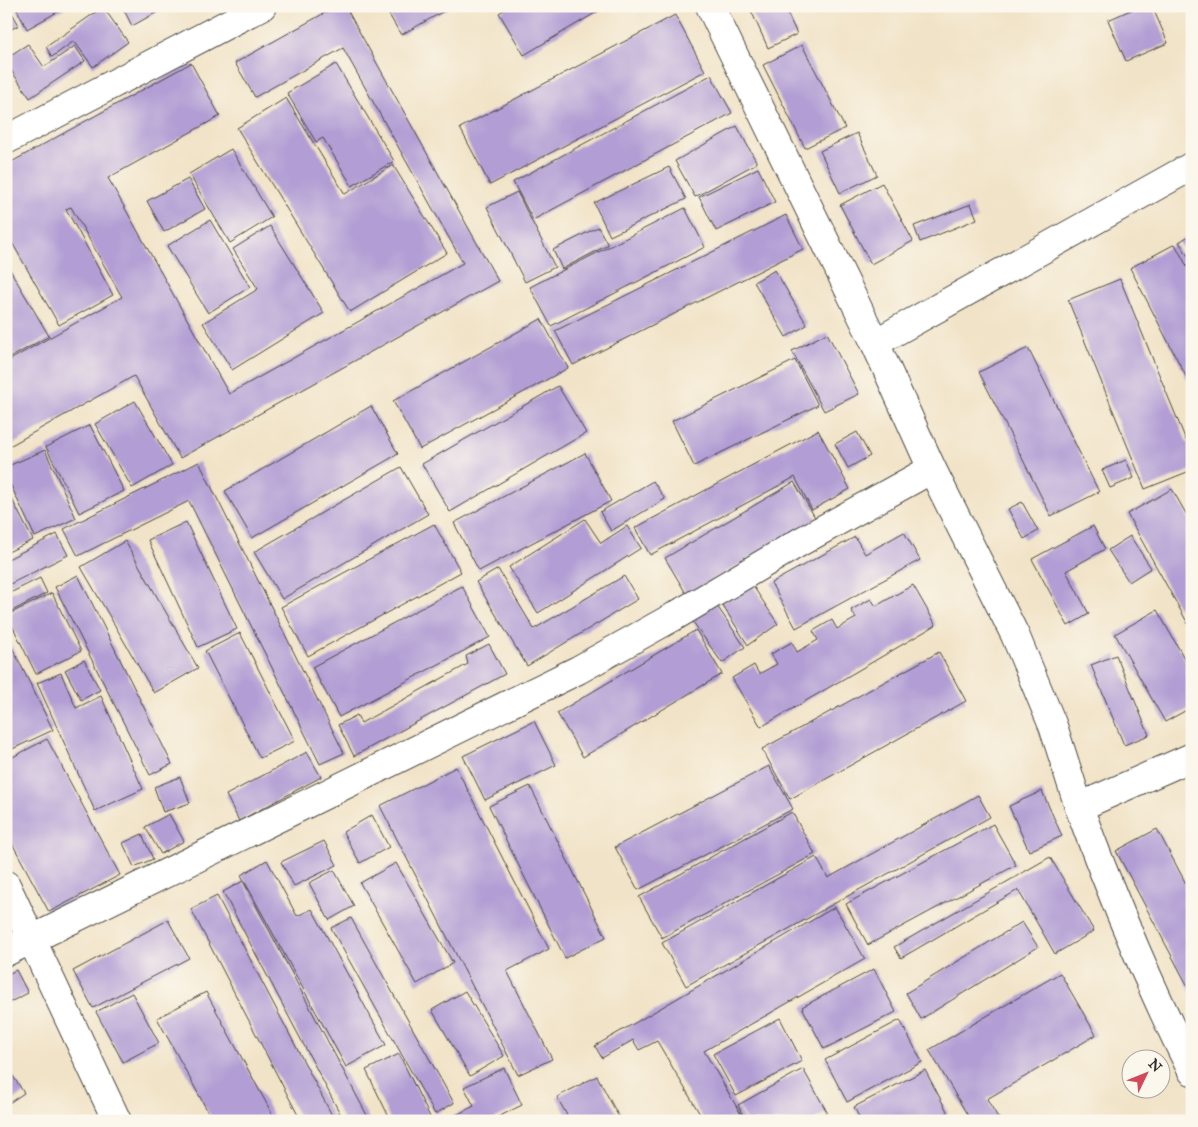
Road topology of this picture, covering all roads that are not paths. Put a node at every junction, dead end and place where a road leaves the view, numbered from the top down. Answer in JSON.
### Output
{"nodes":[{"id":1,"x":262,"y":6,"type":"edge"},
{"id":2,"x":710,"y":6,"type":"edge"},
{"id":3,"x":6,"y":140,"type":"edge"},
{"id":4,"x":1192,"y":166,"type":"edge"},
{"id":5,"x":874,"y":343,"type":"junction"},
{"id":6,"x":932,"y":469,"type":"junction"},
{"id":7,"x":1192,"y":758,"type":"edge"},
{"id":8,"x":1079,"y":806,"type":"junction"},
{"id":9,"x":6,"y":885,"type":"edge"},
{"id":10,"x":31,"y":938,"type":"junction"},
{"id":11,"x":6,"y":952,"type":"edge"},
{"id":12,"x":1192,"y":1071,"type":"edge"},
{"id":13,"x":117,"y":1121,"type":"edge"}],
"edges":[{"from":1,"to":3,"type":"street"},
{"from":2,"to":5,"type":"street"},
{"from":4,"to":5,"type":"street"},
{"from":5,"to":6,"type":"street"},
{"from":6,"to":8,"type":"street"},
{"from":6,"to":10,"type":"street"},
{"from":7,"to":8,"type":"street"},
{"from":8,"to":12,"type":"street"},
{"from":9,"to":10,"type":"street"},
{"from":10,"to":11,"type":"street"},
{"from":10,"to":13,"type":"street"}]}
